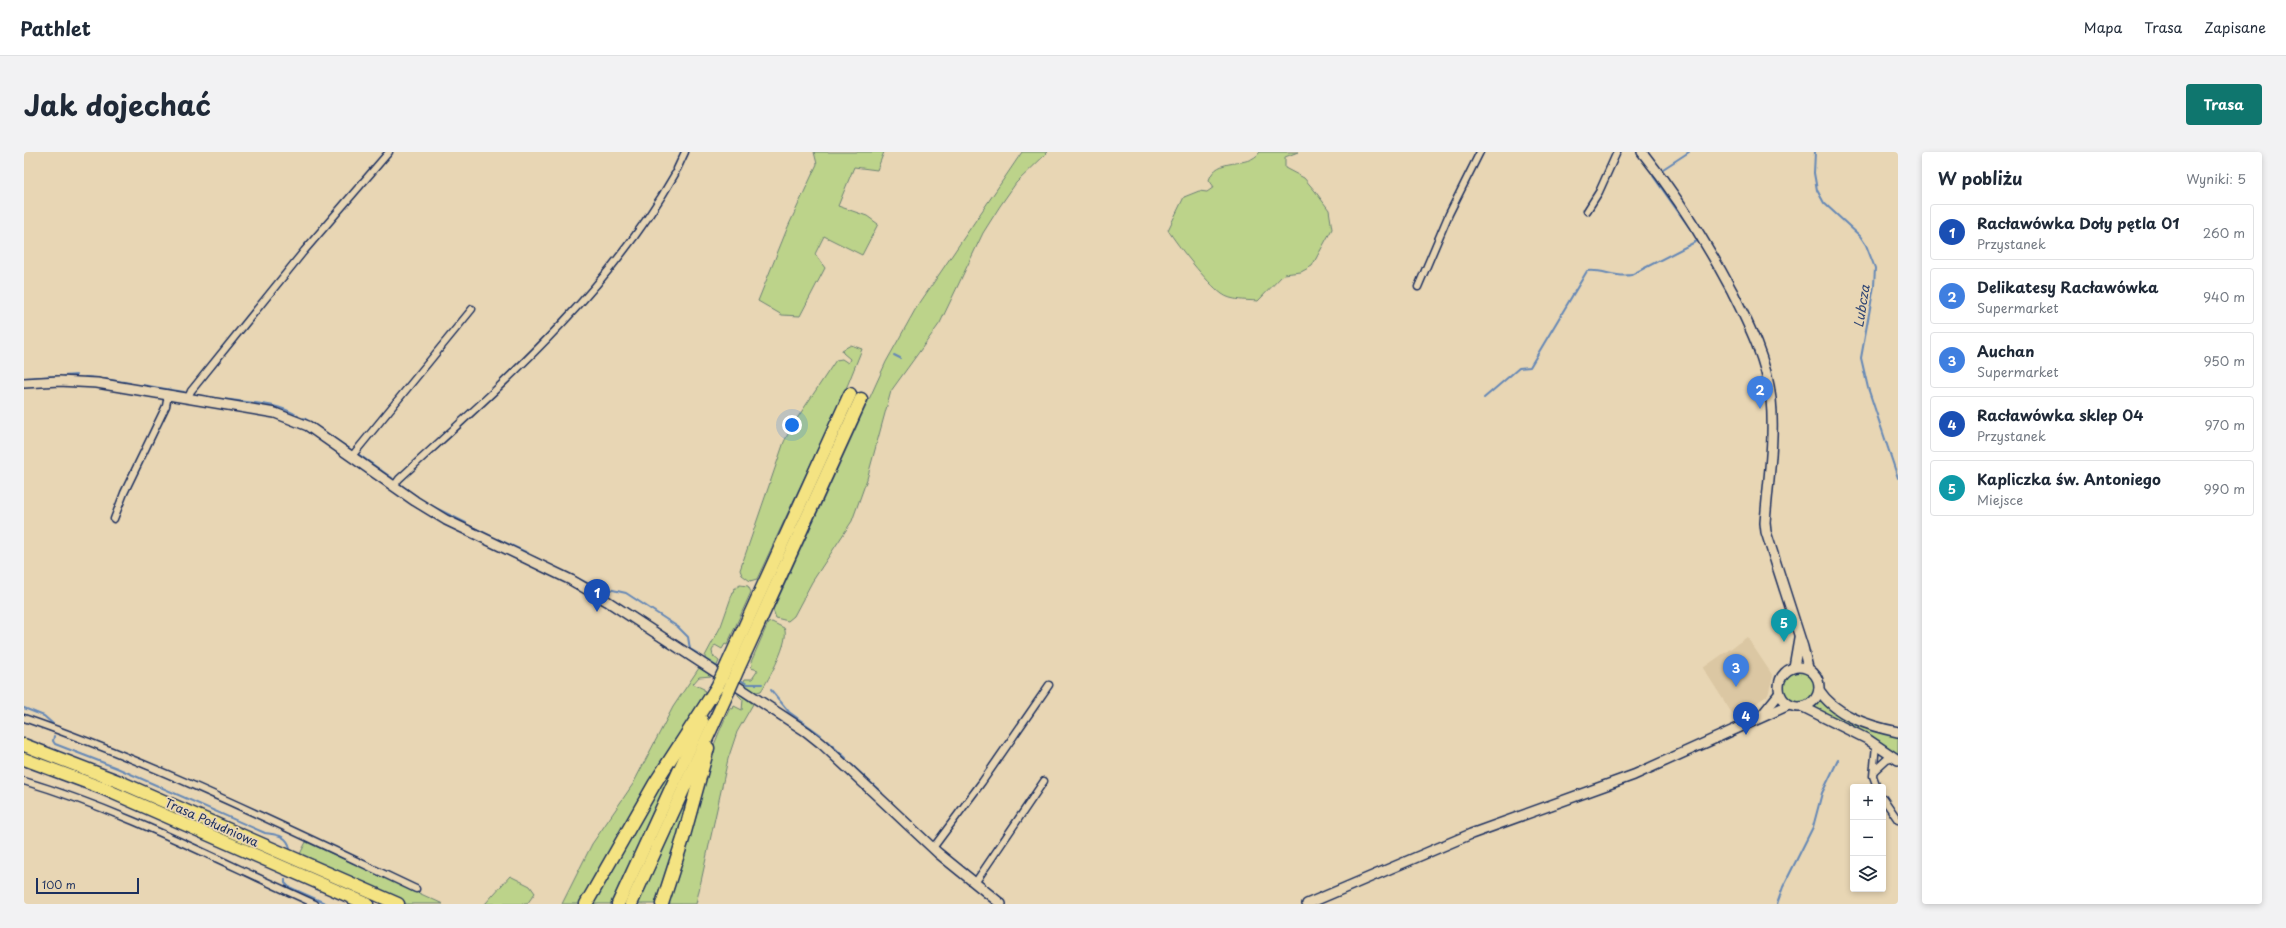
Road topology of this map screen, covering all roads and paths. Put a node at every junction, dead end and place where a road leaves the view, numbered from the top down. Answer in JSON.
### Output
{"nodes":[{"id":1,"x":388,"y":152,"type":"edge"},
{"id":2,"x":685,"y":152,"type":"edge"},
{"id":3,"x":1480,"y":152,"type":"edge"},
{"id":4,"x":1617,"y":152,"type":"edge"},
{"id":5,"x":1642,"y":152,"type":"edge"},
{"id":6,"x":1587,"y":211,"type":"dead end"},
{"id":7,"x":1418,"y":287,"type":"dead end"},
{"id":8,"x":472,"y":309,"type":"dead end"},
{"id":9,"x":24,"y":383,"type":"edge"},
{"id":10,"x":168,"y":395,"type":"junction"},
{"id":11,"x":856,"y":396,"type":"dead end"},
{"id":12,"x":188,"y":398,"type":"junction"},
{"id":13,"x":352,"y":456,"type":"junction"},
{"id":14,"x":394,"y":486,"type":"junction"},
{"id":15,"x":114,"y":520,"type":"dead end"},
{"id":16,"x":1799,"y":638,"type":"junction"},
{"id":17,"x":1794,"y":667,"type":"junction"},
{"id":18,"x":1808,"y":668,"type":"junction"},
{"id":19,"x":1049,"y":685,"type":"dead end"},
{"id":20,"x":722,"y":689,"type":"junction"},
{"id":21,"x":1819,"y":690,"type":"junction"},
{"id":22,"x":1779,"y":694,"type":"junction"},
{"id":23,"x":1789,"y":704,"type":"junction"},
{"id":24,"x":1803,"y":707,"type":"junction"},
{"id":25,"x":1762,"y":715,"type":"junction"},
{"id":26,"x":24,"y":718,"type":"edge"},
{"id":27,"x":716,"y":718,"type":"junction"},
{"id":28,"x":1898,"y":732,"type":"edge"},
{"id":29,"x":24,"y":745,"type":"edge"},
{"id":30,"x":1876,"y":745,"type":"junction"},
{"id":31,"x":1896,"y":758,"type":"edge"},
{"id":32,"x":24,"y":759,"type":"edge"},
{"id":33,"x":1874,"y":771,"type":"junction"},
{"id":34,"x":24,"y":781,"type":"edge"},
{"id":35,"x":1044,"y":781,"type":"dead end"},
{"id":36,"x":1875,"y":784,"type":"edge"},
{"id":37,"x":1886,"y":802,"type":"edge"},
{"id":38,"x":1898,"y":820,"type":"edge"},
{"id":39,"x":933,"y":848,"type":"junction"},
{"id":40,"x":975,"y":883,"type":"junction"},
{"id":41,"x":416,"y":889,"type":"dead end"},
{"id":42,"x":315,"y":904,"type":"edge"},
{"id":43,"x":367,"y":904,"type":"edge"},
{"id":44,"x":398,"y":904,"type":"edge"},
{"id":45,"x":586,"y":904,"type":"edge"},
{"id":46,"x":618,"y":904,"type":"edge"},
{"id":47,"x":631,"y":904,"type":"edge"},
{"id":48,"x":662,"y":904,"type":"edge"},
{"id":49,"x":1001,"y":904,"type":"edge"},
{"id":50,"x":1307,"y":904,"type":"edge"}],
"edges":[{"from":1,"to":12,"type":"street"},
{"from":2,"to":14,"type":"street"},
{"from":3,"to":7,"type":"street"},
{"from":4,"to":6,"type":"street"},
{"from":5,"to":16,"type":"street"},
{"from":8,"to":13,"type":"street"},
{"from":9,"to":10,"type":"street"},
{"from":10,"to":12,"type":"street"},
{"from":10,"to":15,"type":"street"},
{"from":11,"to":20,"type":"highway","bridge":true},
{"from":12,"to":13,"type":"street"},
{"from":13,"to":14,"type":"street"},
{"from":14,"to":39,"type":"street"},
{"from":16,"to":17,"type":"street"},
{"from":16,"to":18,"type":"street"},
{"from":17,"to":18,"type":"street"},
{"from":17,"to":22,"type":"street"},
{"from":18,"to":21,"type":"street"},
{"from":19,"to":39,"type":"street"},
{"from":20,"to":27,"type":"highway"},
{"from":20,"to":45,"type":"highway"},
{"from":20,"to":46,"type":"highway"},
{"from":21,"to":24,"type":"street"},
{"from":21,"to":28,"type":"street"},
{"from":22,"to":23,"type":"street"},
{"from":22,"to":25,"type":"street"},
{"from":23,"to":24,"type":"street"},
{"from":23,"to":25,"type":"street"},
{"from":24,"to":30,"type":"street"},
{"from":25,"to":50,"type":"street"},
{"from":26,"to":41,"type":"street"},
{"from":27,"to":47,"type":"highway"},
{"from":27,"to":48,"type":"highway"},
{"from":29,"to":44,"type":"highway","name":"Trasa Południowa"},
{"from":30,"to":31,"type":"street"},
{"from":30,"to":33,"type":"street"},
{"from":31,"to":33,"type":"street"},
{"from":32,"to":43,"type":"highway","name":"Trasa Południowa"},
{"from":33,"to":36,"type":"street"},
{"from":34,"to":42,"type":"street"},
{"from":35,"to":40,"type":"street"},
{"from":37,"to":38,"type":"street"},
{"from":39,"to":40,"type":"street"},
{"from":40,"to":49,"type":"street"}]}
